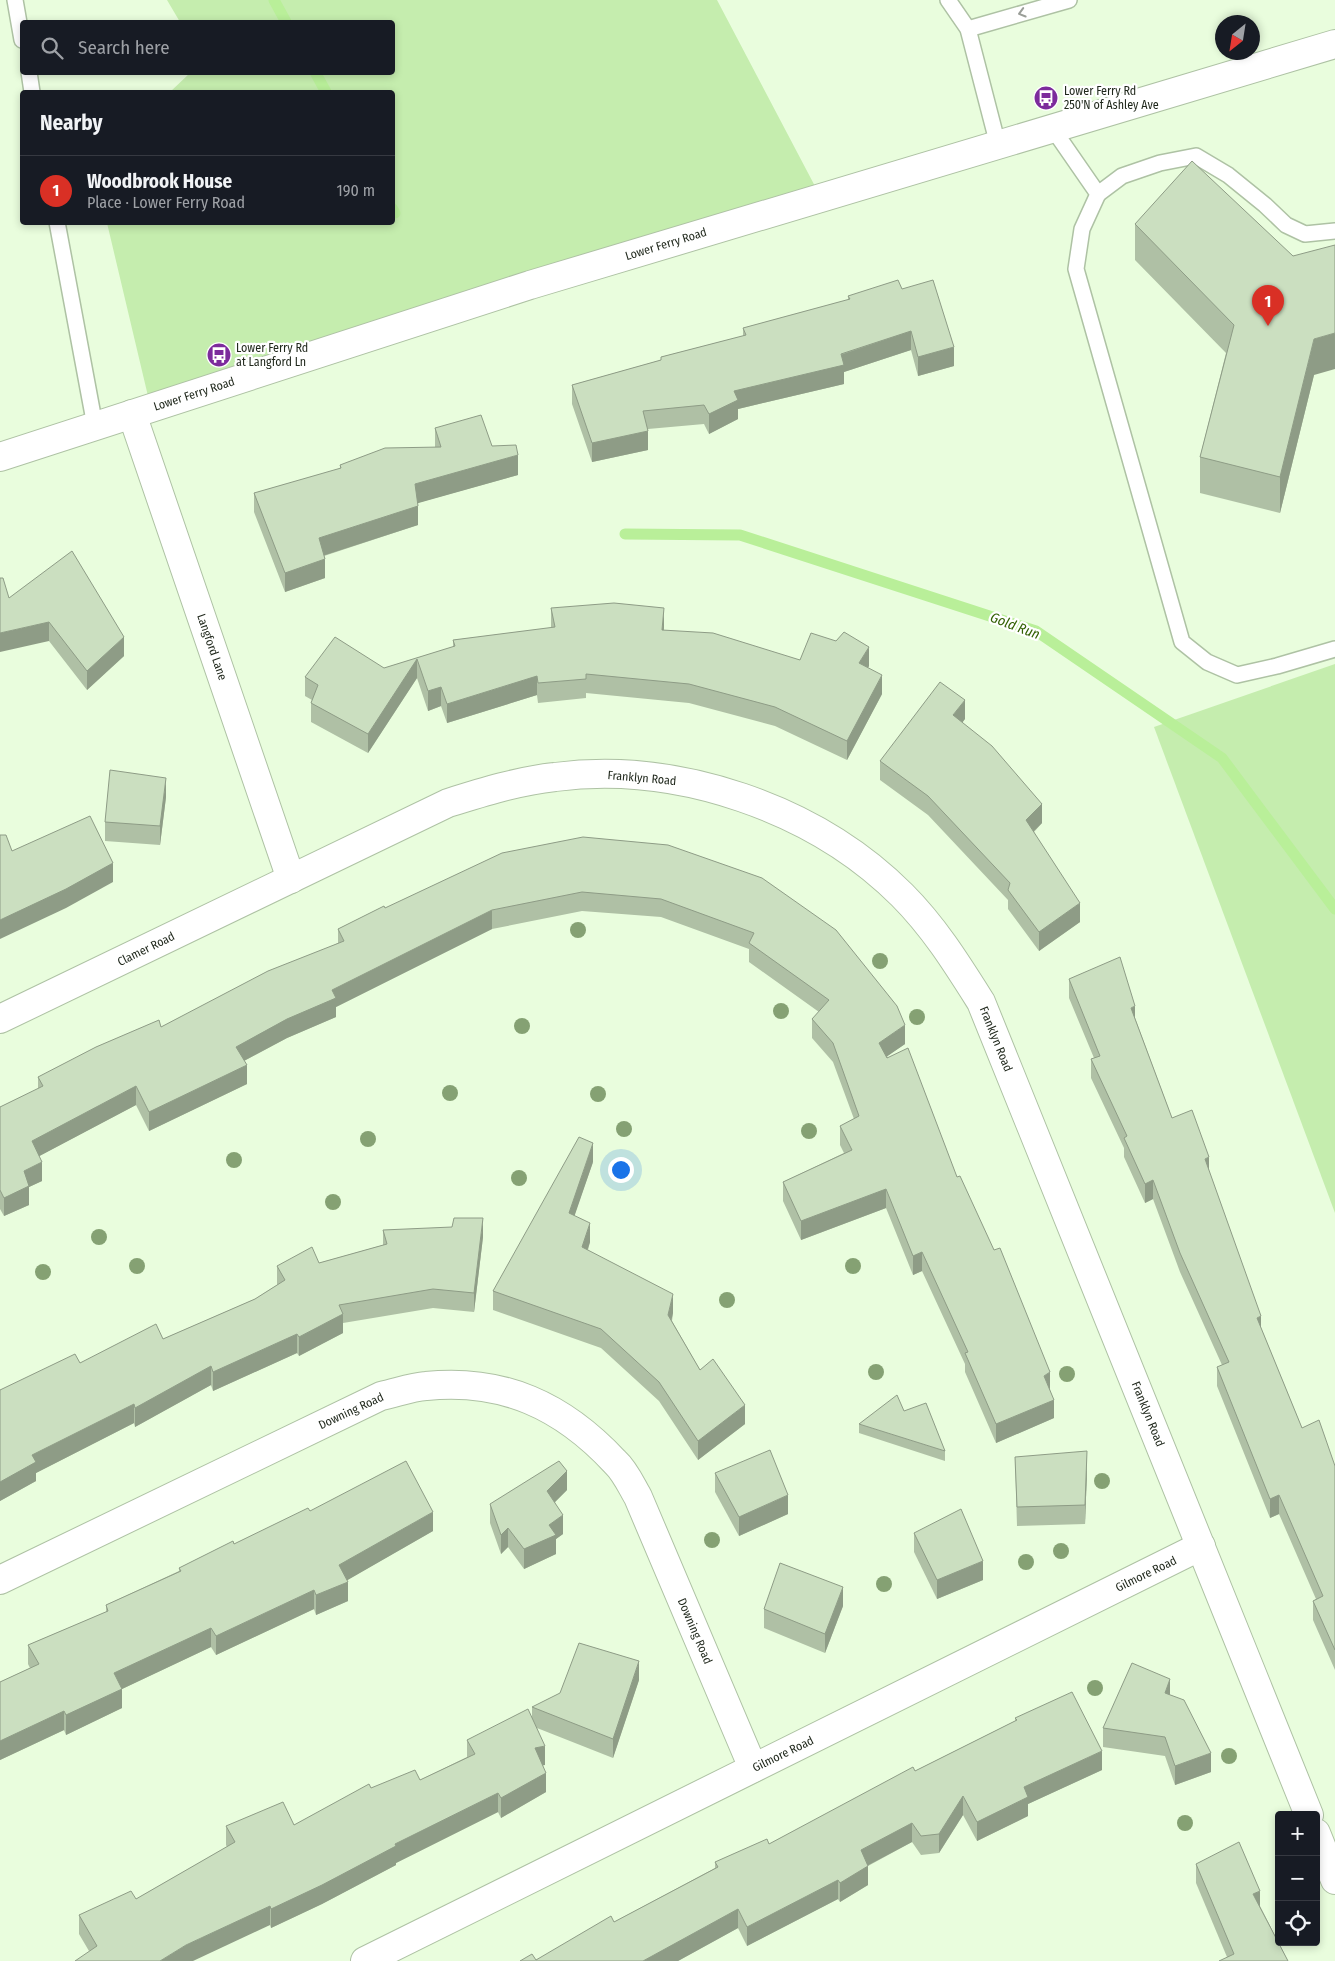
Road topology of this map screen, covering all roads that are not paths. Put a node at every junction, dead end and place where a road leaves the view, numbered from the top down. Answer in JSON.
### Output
{"nodes":[{"id":1,"x":15,"y":0,"type":"edge"},
{"id":2,"x":948,"y":0,"type":"edge"},
{"id":3,"x":1069,"y":0,"type":"edge"},
{"id":4,"x":20,"y":29,"type":"edge"},
{"id":5,"x":968,"y":29,"type":"junction"},
{"id":6,"x":1335,"y":44,"type":"edge"},
{"id":7,"x":29,"y":75,"type":"edge"},
{"id":8,"x":32,"y":90,"type":"edge"},
{"id":9,"x":1053,"y":129,"type":"junction"},
{"id":10,"x":998,"y":145,"type":"junction"},
{"id":11,"x":1098,"y":194,"type":"junction"},
{"id":12,"x":58,"y":225,"type":"edge"},
{"id":13,"x":1335,"y":232,"type":"edge"},
{"id":14,"x":132,"y":414,"type":"junction"},
{"id":15,"x":95,"y":426,"type":"junction"},
{"id":16,"x":0,"y":457,"type":"edge"},
{"id":17,"x":1335,"y":649,"type":"edge"},
{"id":18,"x":291,"y":879,"type":"junction"},
{"id":19,"x":0,"y":1019,"type":"edge"},
{"id":20,"x":1201,"y":1546,"type":"junction"},
{"id":21,"x":0,"y":1580,"type":"edge"},
{"id":22,"x":753,"y":1768,"type":"junction"},
{"id":23,"x":1307,"y":1811,"type":"edge"},
{"id":24,"x":1320,"y":1844,"type":"edge"},
{"id":25,"x":1335,"y":1880,"type":"edge"},
{"id":26,"x":365,"y":1961,"type":"edge"}],
"edges":[{"from":1,"to":4,"type":"lane"},
{"from":2,"to":5,"type":"lane"},
{"from":3,"to":5,"type":"lane","one_way":true},
{"from":5,"to":10,"type":"lane"},
{"from":6,"to":9,"type":"street","name":"Lower Ferry Road"},
{"from":7,"to":8,"type":"lane"},
{"from":9,"to":10,"type":"street","name":"Lower Ferry Road"},
{"from":9,"to":11,"type":"lane"},
{"from":10,"to":14,"type":"street","name":"Lower Ferry Road"},
{"from":11,"to":13,"type":"lane"},
{"from":11,"to":17,"type":"lane"},
{"from":12,"to":15,"type":"lane"},
{"from":14,"to":15,"type":"street","name":"Lower Ferry Road"},
{"from":14,"to":18,"type":"street","name":"Langford Lane"},
{"from":15,"to":16,"type":"street","name":"Lower Ferry Road"},
{"from":18,"to":19,"type":"street","name":"Clamer Road"},
{"from":18,"to":20,"type":"street","name":"Franklyn Road"},
{"from":20,"to":22,"type":"street","name":"Gilmore Road"},
{"from":20,"to":23,"type":"street","name":"Franklyn Road"},
{"from":21,"to":22,"type":"street","name":"Downing Road"},
{"from":22,"to":26,"type":"street","name":"Gilmore Road"},
{"from":24,"to":25,"type":"street"}]}
